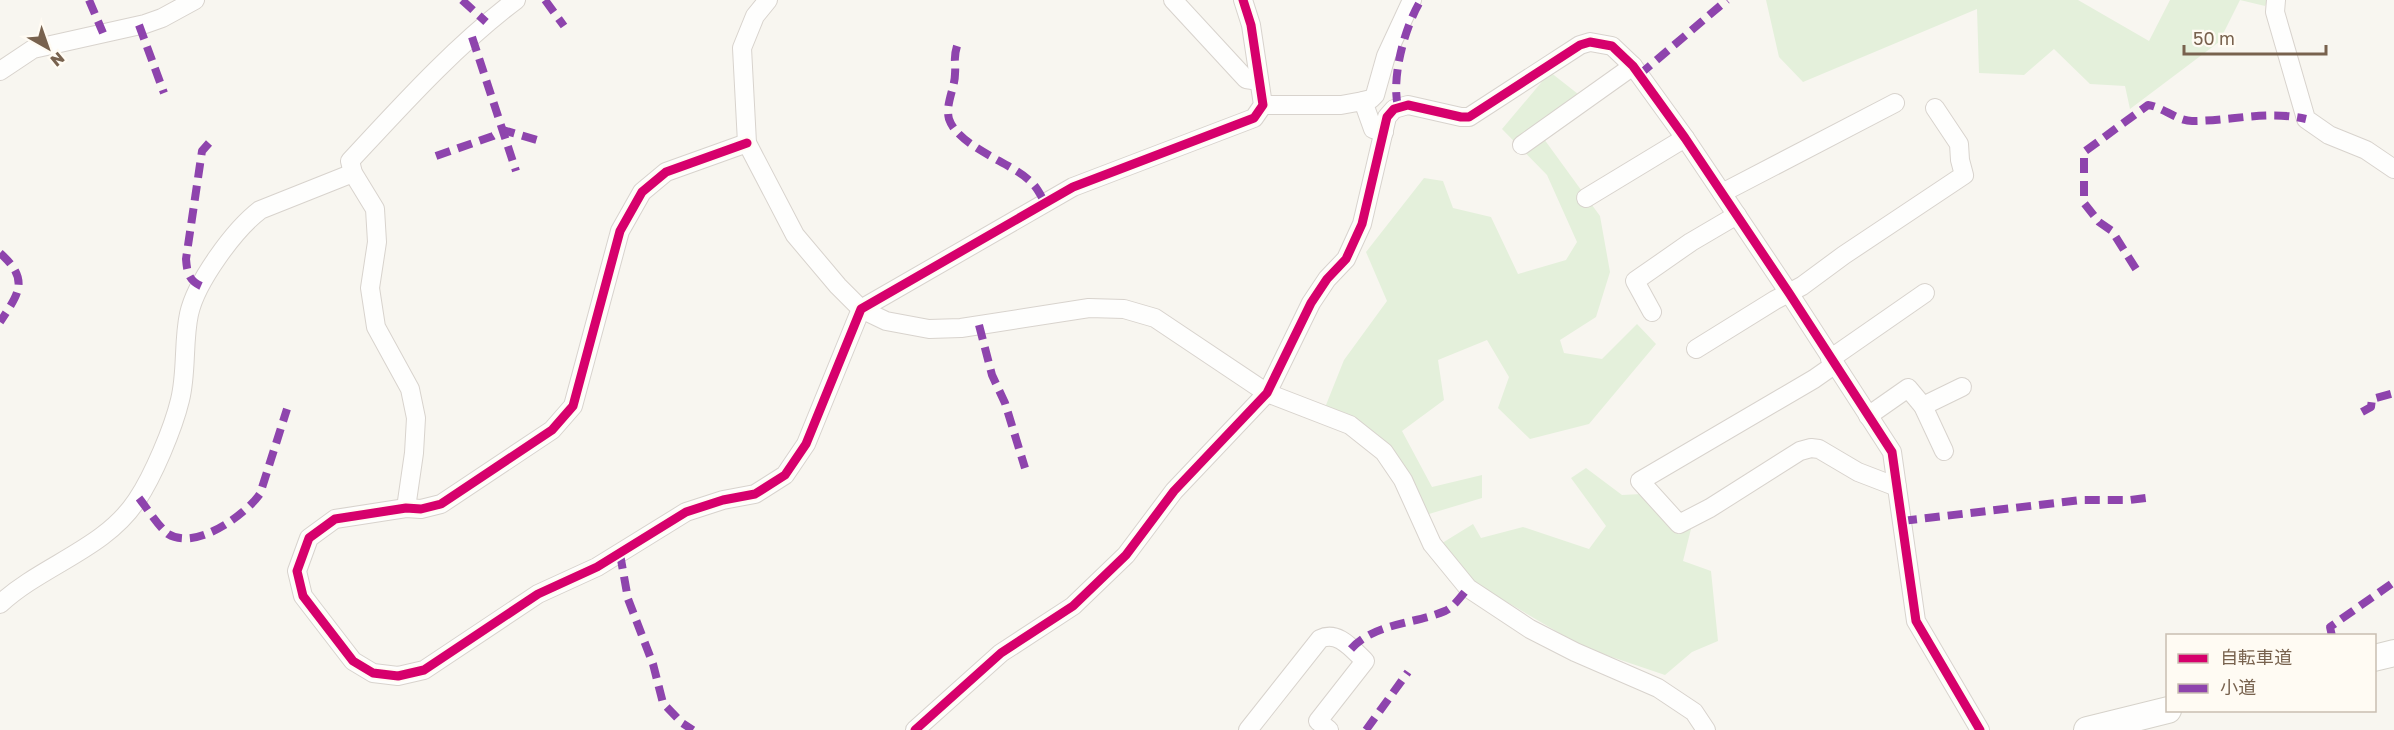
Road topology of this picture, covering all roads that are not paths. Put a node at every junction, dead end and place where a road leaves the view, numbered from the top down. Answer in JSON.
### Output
{"nodes":[{"id":1,"x":195,"y":0,"type":"edge"},
{"id":2,"x":516,"y":0,"type":"edge"},
{"id":3,"x":768,"y":0,"type":"edge"},
{"id":4,"x":1173,"y":0,"type":"edge"},
{"id":5,"x":1243,"y":0,"type":"edge"},
{"id":6,"x":1412,"y":0,"type":"edge"},
{"id":7,"x":2276,"y":0,"type":"edge"},
{"id":8,"x":1633,"y":66,"type":"junction"},
{"id":9,"x":0,"y":71,"type":"edge"},
{"id":10,"x":1259,"y":81,"type":"junction"},
{"id":11,"x":1363,"y":101,"type":"junction"},
{"id":12,"x":1895,"y":103,"type":"dead end"},
{"id":13,"x":1263,"y":105,"type":"junction"},
{"id":14,"x":1935,"y":108,"type":"dead end"},
{"id":15,"x":1384,"y":132,"type":"junction"},
{"id":16,"x":1685,"y":138,"type":"junction"},
{"id":17,"x":747,"y":143,"type":"junction"},
{"id":18,"x":1522,"y":146,"type":"dead end"},
{"id":19,"x":2394,"y":169,"type":"edge"},
{"id":20,"x":353,"y":173,"type":"junction"},
{"id":21,"x":1722,"y":193,"type":"junction"},
{"id":22,"x":1586,"y":198,"type":"dead end"},
{"id":23,"x":1737,"y":215,"type":"junction"},
{"id":24,"x":1789,"y":293,"type":"junction"},
{"id":25,"x":1925,"y":293,"type":"dead end"},
{"id":26,"x":861,"y":309,"type":"junction"},
{"id":27,"x":1653,"y":312,"type":"dead end"},
{"id":28,"x":1696,"y":348,"type":"dead end"},
{"id":29,"x":1832,"y":362,"type":"junction"},
{"id":30,"x":1962,"y":387,"type":"dead end"},
{"id":31,"x":1267,"y":393,"type":"junction"},
{"id":32,"x":1923,"y":406,"type":"junction"},
{"id":33,"x":1868,"y":416,"type":"junction"},
{"id":34,"x":1944,"y":451,"type":"dead end"},
{"id":35,"x":1898,"y":487,"type":"junction"},
{"id":36,"x":406,"y":508,"type":"junction"},
{"id":37,"x":0,"y":604,"type":"edge"},
{"id":38,"x":2394,"y":653,"type":"edge"},
{"id":39,"x":2376,"y":658,"type":"edge"},
{"id":40,"x":2166,"y":710,"type":"edge"},
{"id":41,"x":1317,"y":727,"type":"edge"},
{"id":42,"x":915,"y":730,"type":"edge"},
{"id":43,"x":1248,"y":730,"type":"edge"},
{"id":44,"x":1706,"y":730,"type":"edge"},
{"id":45,"x":1980,"y":730,"type":"edge"},
{"id":46,"x":2087,"y":730,"type":"edge"}],
"edges":[{"from":1,"to":9,"type":"street"},
{"from":2,"to":20,"type":"street"},
{"from":3,"to":17,"type":"street"},
{"from":4,"to":10,"type":"street"},
{"from":5,"to":10,"type":"street"},
{"from":6,"to":11,"type":"street"},
{"from":7,"to":19,"type":"street"},
{"from":8,"to":15,"type":"street"},
{"from":8,"to":16,"type":"street"},
{"from":8,"to":18,"type":"street"},
{"from":10,"to":13,"type":"street"},
{"from":11,"to":13,"type":"street"},
{"from":11,"to":15,"type":"street"},
{"from":12,"to":21,"type":"street"},
{"from":13,"to":26,"type":"street"},
{"from":14,"to":24,"type":"street"},
{"from":15,"to":31,"type":"street"},
{"from":16,"to":21,"type":"street"},
{"from":16,"to":22,"type":"street"},
{"from":17,"to":26,"type":"street"},
{"from":17,"to":36,"type":"street"},
{"from":20,"to":36,"type":"street"},
{"from":20,"to":37,"type":"street"},
{"from":21,"to":23,"type":"street"},
{"from":23,"to":24,"type":"street"},
{"from":23,"to":27,"type":"street"},
{"from":24,"to":28,"type":"street"},
{"from":24,"to":29,"type":"street"},
{"from":25,"to":29,"type":"street"},
{"from":26,"to":31,"type":"street"},
{"from":26,"to":36,"type":"street"},
{"from":29,"to":33,"type":"street"},
{"from":29,"to":35,"type":"street"},
{"from":30,"to":32,"type":"street"},
{"from":31,"to":42,"type":"street"},
{"from":31,"to":44,"type":"street"},
{"from":32,"to":33,"type":"street"},
{"from":32,"to":34,"type":"street"},
{"from":33,"to":35,"type":"street"},
{"from":35,"to":45,"type":"street"},
{"from":38,"to":39,"type":"main road"},
{"from":40,"to":46,"type":"main road"},
{"from":41,"to":43,"type":"street"}]}
